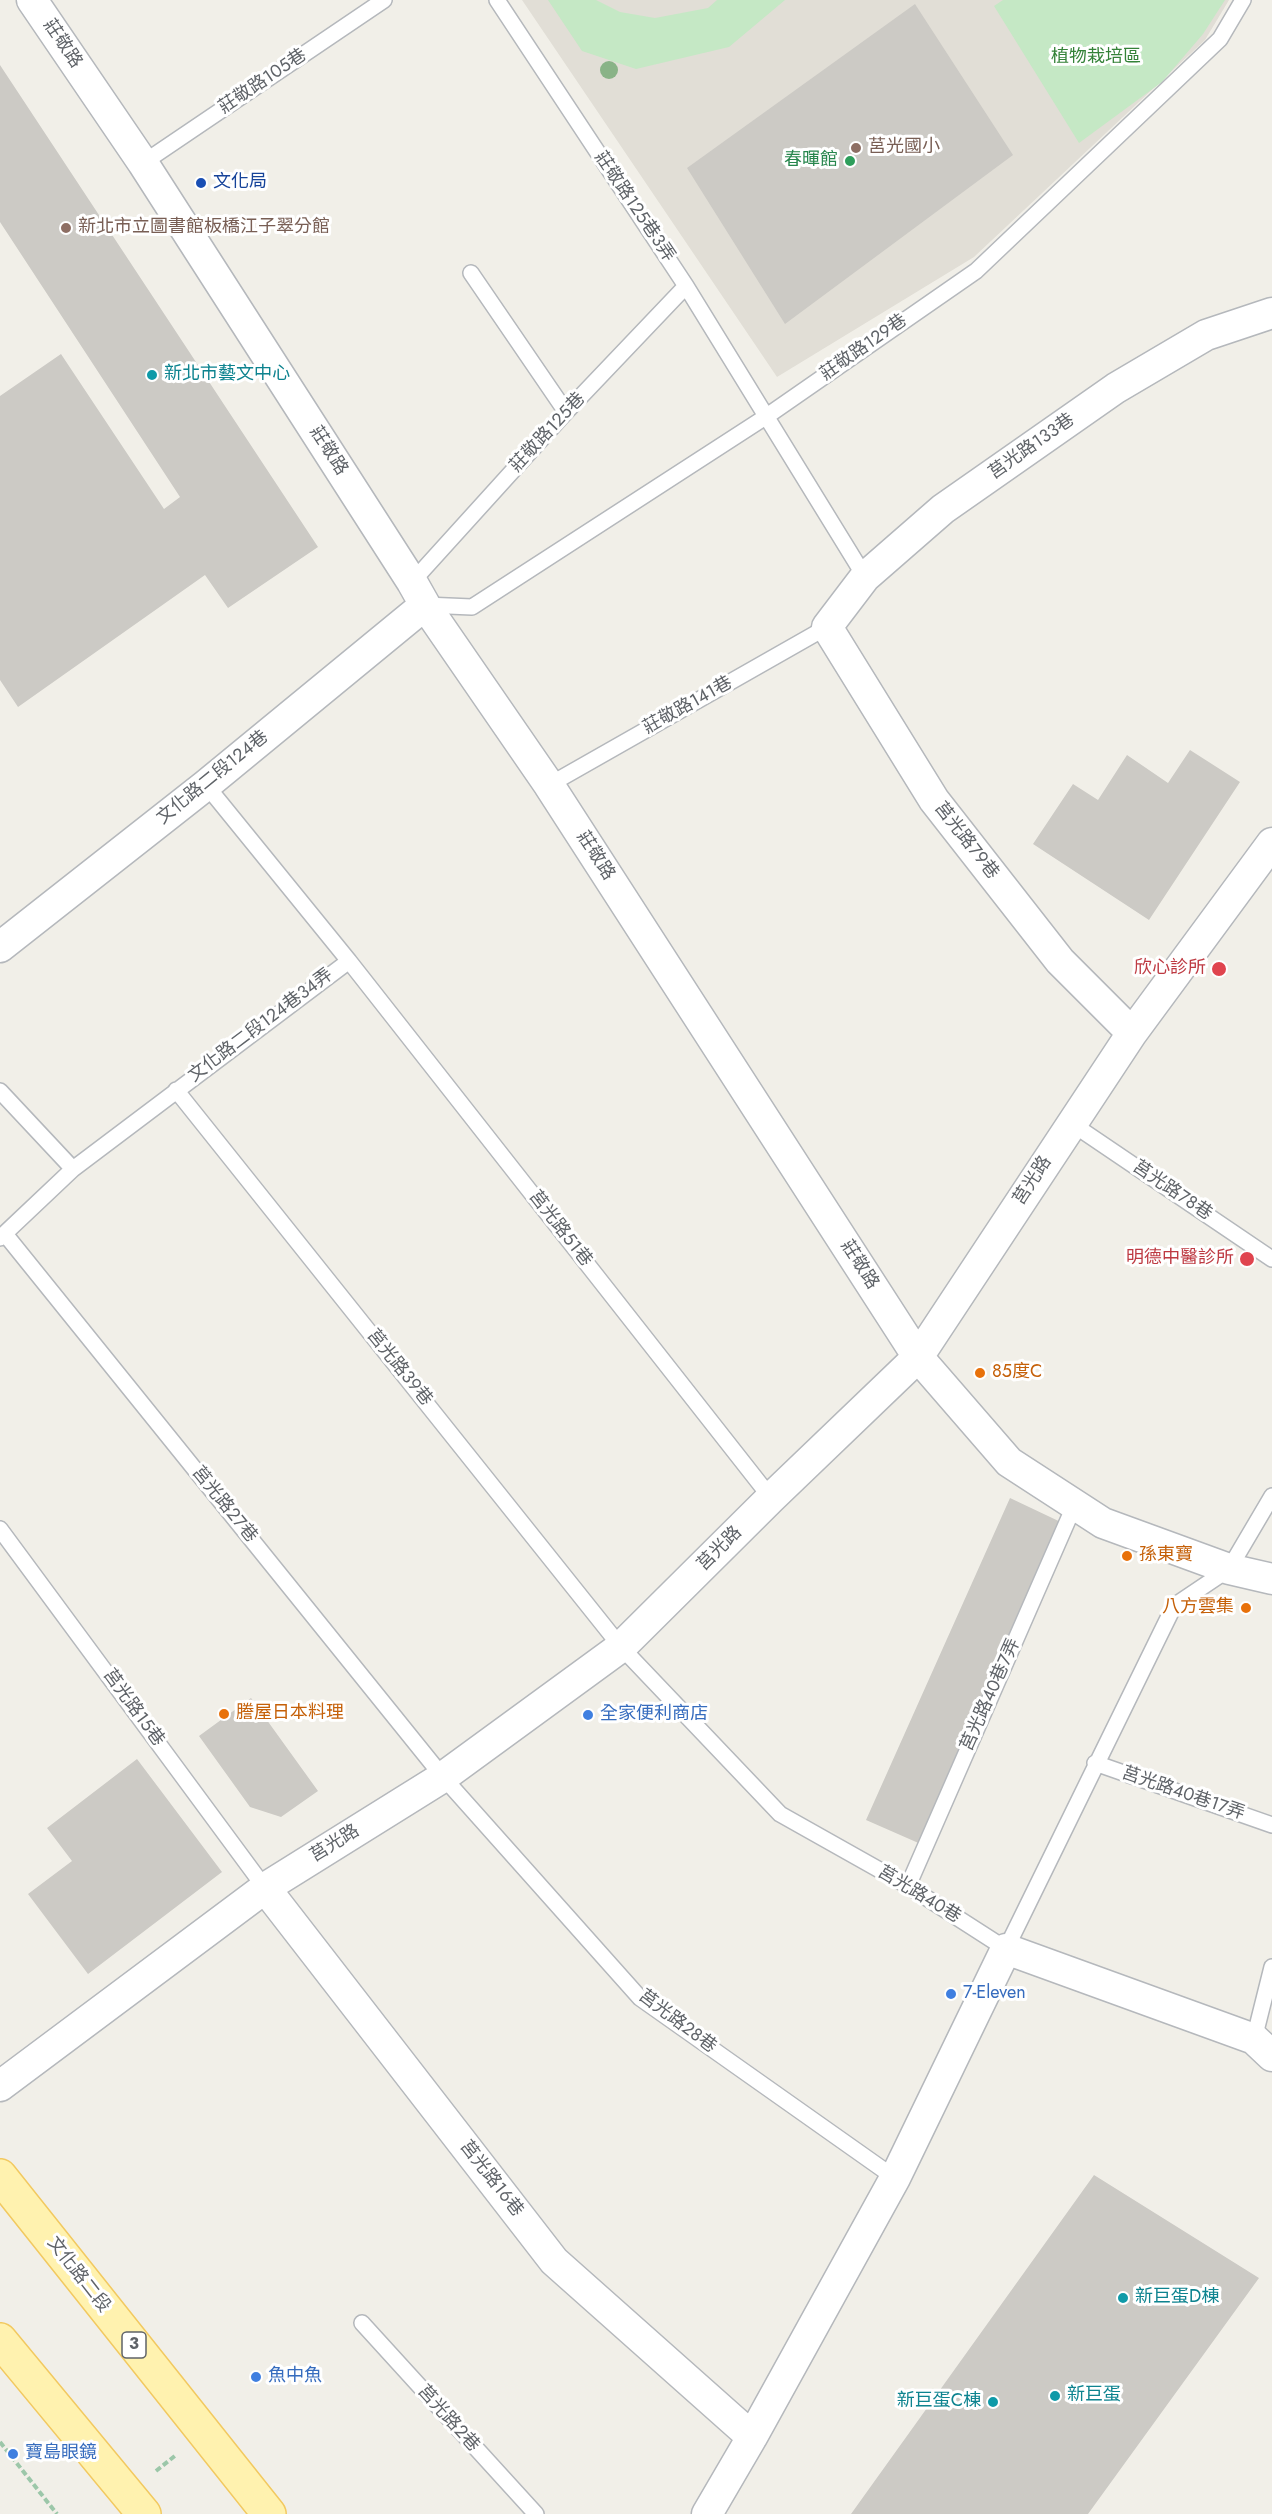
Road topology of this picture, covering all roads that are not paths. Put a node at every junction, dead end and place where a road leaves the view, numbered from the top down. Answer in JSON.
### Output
{"nodes":[{"id":1,"x":32,"y":0,"type":"edge"},
{"id":2,"x":384,"y":0,"type":"edge"},
{"id":3,"x":496,"y":0,"type":"edge"},
{"id":4,"x":1243,"y":0,"type":"edge"},
{"id":5,"x":143,"y":163,"type":"junction"},
{"id":6,"x":471,"y":273,"type":"dead end"},
{"id":7,"x":686,"y":286,"type":"junction"},
{"id":8,"x":1272,"y":313,"type":"edge"},
{"id":9,"x":566,"y":412,"type":"junction"},
{"id":10,"x":767,"y":416,"type":"junction"},
{"id":11,"x":865,"y":577,"type":"junction"},
{"id":12,"x":418,"y":593,"type":"junction"},
{"id":13,"x":827,"y":627,"type":"junction"},
{"id":14,"x":206,"y":784,"type":"junction"},
{"id":15,"x":549,"y":785,"type":"junction"},
{"id":16,"x":1272,"y":843,"type":"edge"},
{"id":17,"x":0,"y":947,"type":"edge"},
{"id":18,"x":349,"y":961,"type":"junction"},
{"id":19,"x":1132,"y":1034,"type":"junction"},
{"id":20,"x":176,"y":1090,"type":"junction"},
{"id":21,"x":0,"y":1091,"type":"edge"},
{"id":22,"x":1071,"y":1123,"type":"junction"},
{"id":23,"x":73,"y":1169,"type":"junction"},
{"id":24,"x":3,"y":1236,"type":"edge"},
{"id":25,"x":1272,"y":1259,"type":"edge"},
{"id":26,"x":918,"y":1357,"type":"junction"},
{"id":27,"x":1272,"y":1496,"type":"edge"},
{"id":28,"x":771,"y":1498,"type":"junction"},
{"id":29,"x":1075,"y":1504,"type":"junction"},
{"id":30,"x":0,"y":1529,"type":"edge"},
{"id":31,"x":1229,"y":1569,"type":"junction"},
{"id":32,"x":1272,"y":1579,"type":"edge"},
{"id":33,"x":621,"y":1647,"type":"junction"},
{"id":34,"x":1095,"y":1763,"type":"junction"},
{"id":35,"x":442,"y":1777,"type":"junction"},
{"id":36,"x":1272,"y":1825,"type":"edge"},
{"id":37,"x":908,"y":1886,"type":"junction"},
{"id":38,"x":265,"y":1887,"type":"junction"},
{"id":39,"x":1006,"y":1948,"type":"junction"},
{"id":40,"x":1272,"y":1967,"type":"edge"},
{"id":41,"x":1263,"y":2048,"type":"edge"},
{"id":42,"x":0,"y":2086,"type":"edge"},
{"id":43,"x":0,"y":2176,"type":"edge"},
{"id":44,"x":895,"y":2178,"type":"junction"},
{"id":45,"x":362,"y":2323,"type":"dead end"},
{"id":46,"x":0,"y":2340,"type":"edge"},
{"id":47,"x":752,"y":2437,"type":"junction"},
{"id":48,"x":136,"y":2504,"type":"edge"},
{"id":49,"x":269,"y":2514,"type":"edge"},
{"id":50,"x":536,"y":2514,"type":"edge"},
{"id":51,"x":707,"y":2514,"type":"edge"}],
"edges":[{"from":1,"to":5,"type":"street","name":"莊敬路"},
{"from":2,"to":5,"type":"lane","name":"莊敬路105巷"},
{"from":3,"to":7,"type":"lane","name":"莊敬路125巷3弄"},
{"from":4,"to":10,"type":"lane","name":"莊敬路129巷"},
{"from":5,"to":12,"type":"street","name":"莊敬路"},
{"from":6,"to":9,"type":"lane"},
{"from":7,"to":9,"type":"lane","name":"莊敬路125巷"},
{"from":7,"to":10,"type":"lane","name":"莊敬路125巷3弄"},
{"from":8,"to":11,"type":"street","name":"莒光路133巷"},
{"from":9,"to":12,"type":"lane","name":"莊敬路125巷"},
{"from":10,"to":11,"type":"lane","name":"莊敬路125巷3弄"},
{"from":10,"to":12,"type":"lane","name":"莊敬路129巷"},
{"from":11,"to":13,"type":"street","name":"莒光路133巷"},
{"from":12,"to":14,"type":"street","name":"文化路二段124巷"},
{"from":12,"to":15,"type":"street","name":"莊敬路"},
{"from":13,"to":15,"type":"lane","name":"莊敬路141巷"},
{"from":13,"to":19,"type":"street","name":"莒光路79巷"},
{"from":14,"to":17,"type":"street","name":"文化路二段124巷"},
{"from":14,"to":18,"type":"lane","name":"文化路二段124巷34弄"},
{"from":15,"to":26,"type":"street","name":"莊敬路"},
{"from":16,"to":19,"type":"street","name":"莒光路"},
{"from":18,"to":20,"type":"lane","name":"文化路二段124巷34弄"},
{"from":18,"to":28,"type":"lane","name":"莒光路51巷"},
{"from":19,"to":22,"type":"street","name":"莒光路"},
{"from":20,"to":23,"type":"lane","name":"文化路二段124巷34弄"},
{"from":20,"to":33,"type":"lane","name":"莒光路39巷"},
{"from":21,"to":23,"type":"lane"},
{"from":22,"to":25,"type":"lane","name":"莒光路78巷"},
{"from":22,"to":26,"type":"street","name":"莒光路"},
{"from":23,"to":24,"type":"lane","name":"文化路二段124巷34弄"},
{"from":24,"to":35,"type":"lane","name":"莒光路27巷"},
{"from":26,"to":28,"type":"street","name":"莒光路"},
{"from":26,"to":29,"type":"street","name":"莊敬路"},
{"from":27,"to":31,"type":"lane"},
{"from":28,"to":33,"type":"street","name":"莒光路"},
{"from":29,"to":31,"type":"street","name":"莊敬路"},
{"from":29,"to":37,"type":"lane","name":"莒光路40巷7弄"},
{"from":30,"to":38,"type":"lane","name":"莒光路15巷"},
{"from":31,"to":32,"type":"street","name":"莊敬路"},
{"from":31,"to":34,"type":"lane"},
{"from":33,"to":35,"type":"street","name":"莒光路"},
{"from":33,"to":37,"type":"lane","name":"莒光路40巷"},
{"from":34,"to":36,"type":"lane","name":"莒光路40巷17弄"},
{"from":34,"to":39,"type":"lane"},
{"from":35,"to":38,"type":"street","name":"莒光路"},
{"from":35,"to":44,"type":"lane","name":"莒光路28巷"},
{"from":37,"to":39,"type":"lane","name":"莒光路40巷"},
{"from":38,"to":42,"type":"street","name":"莒光路"},
{"from":38,"to":47,"type":"street","name":"莒光路16巷"},
{"from":39,"to":41,"type":"street","name":"莒光路40巷"},
{"from":39,"to":44,"type":"street"},
{"from":40,"to":41,"type":"lane"},
{"from":43,"to":49,"type":"main road","name":"文化路二段","number":"3"},
{"from":44,"to":47,"type":"street"},
{"from":45,"to":50,"type":"lane","name":"莒光路2巷"},
{"from":46,"to":48,"type":"main road"},
{"from":47,"to":51,"type":"street"}]}
